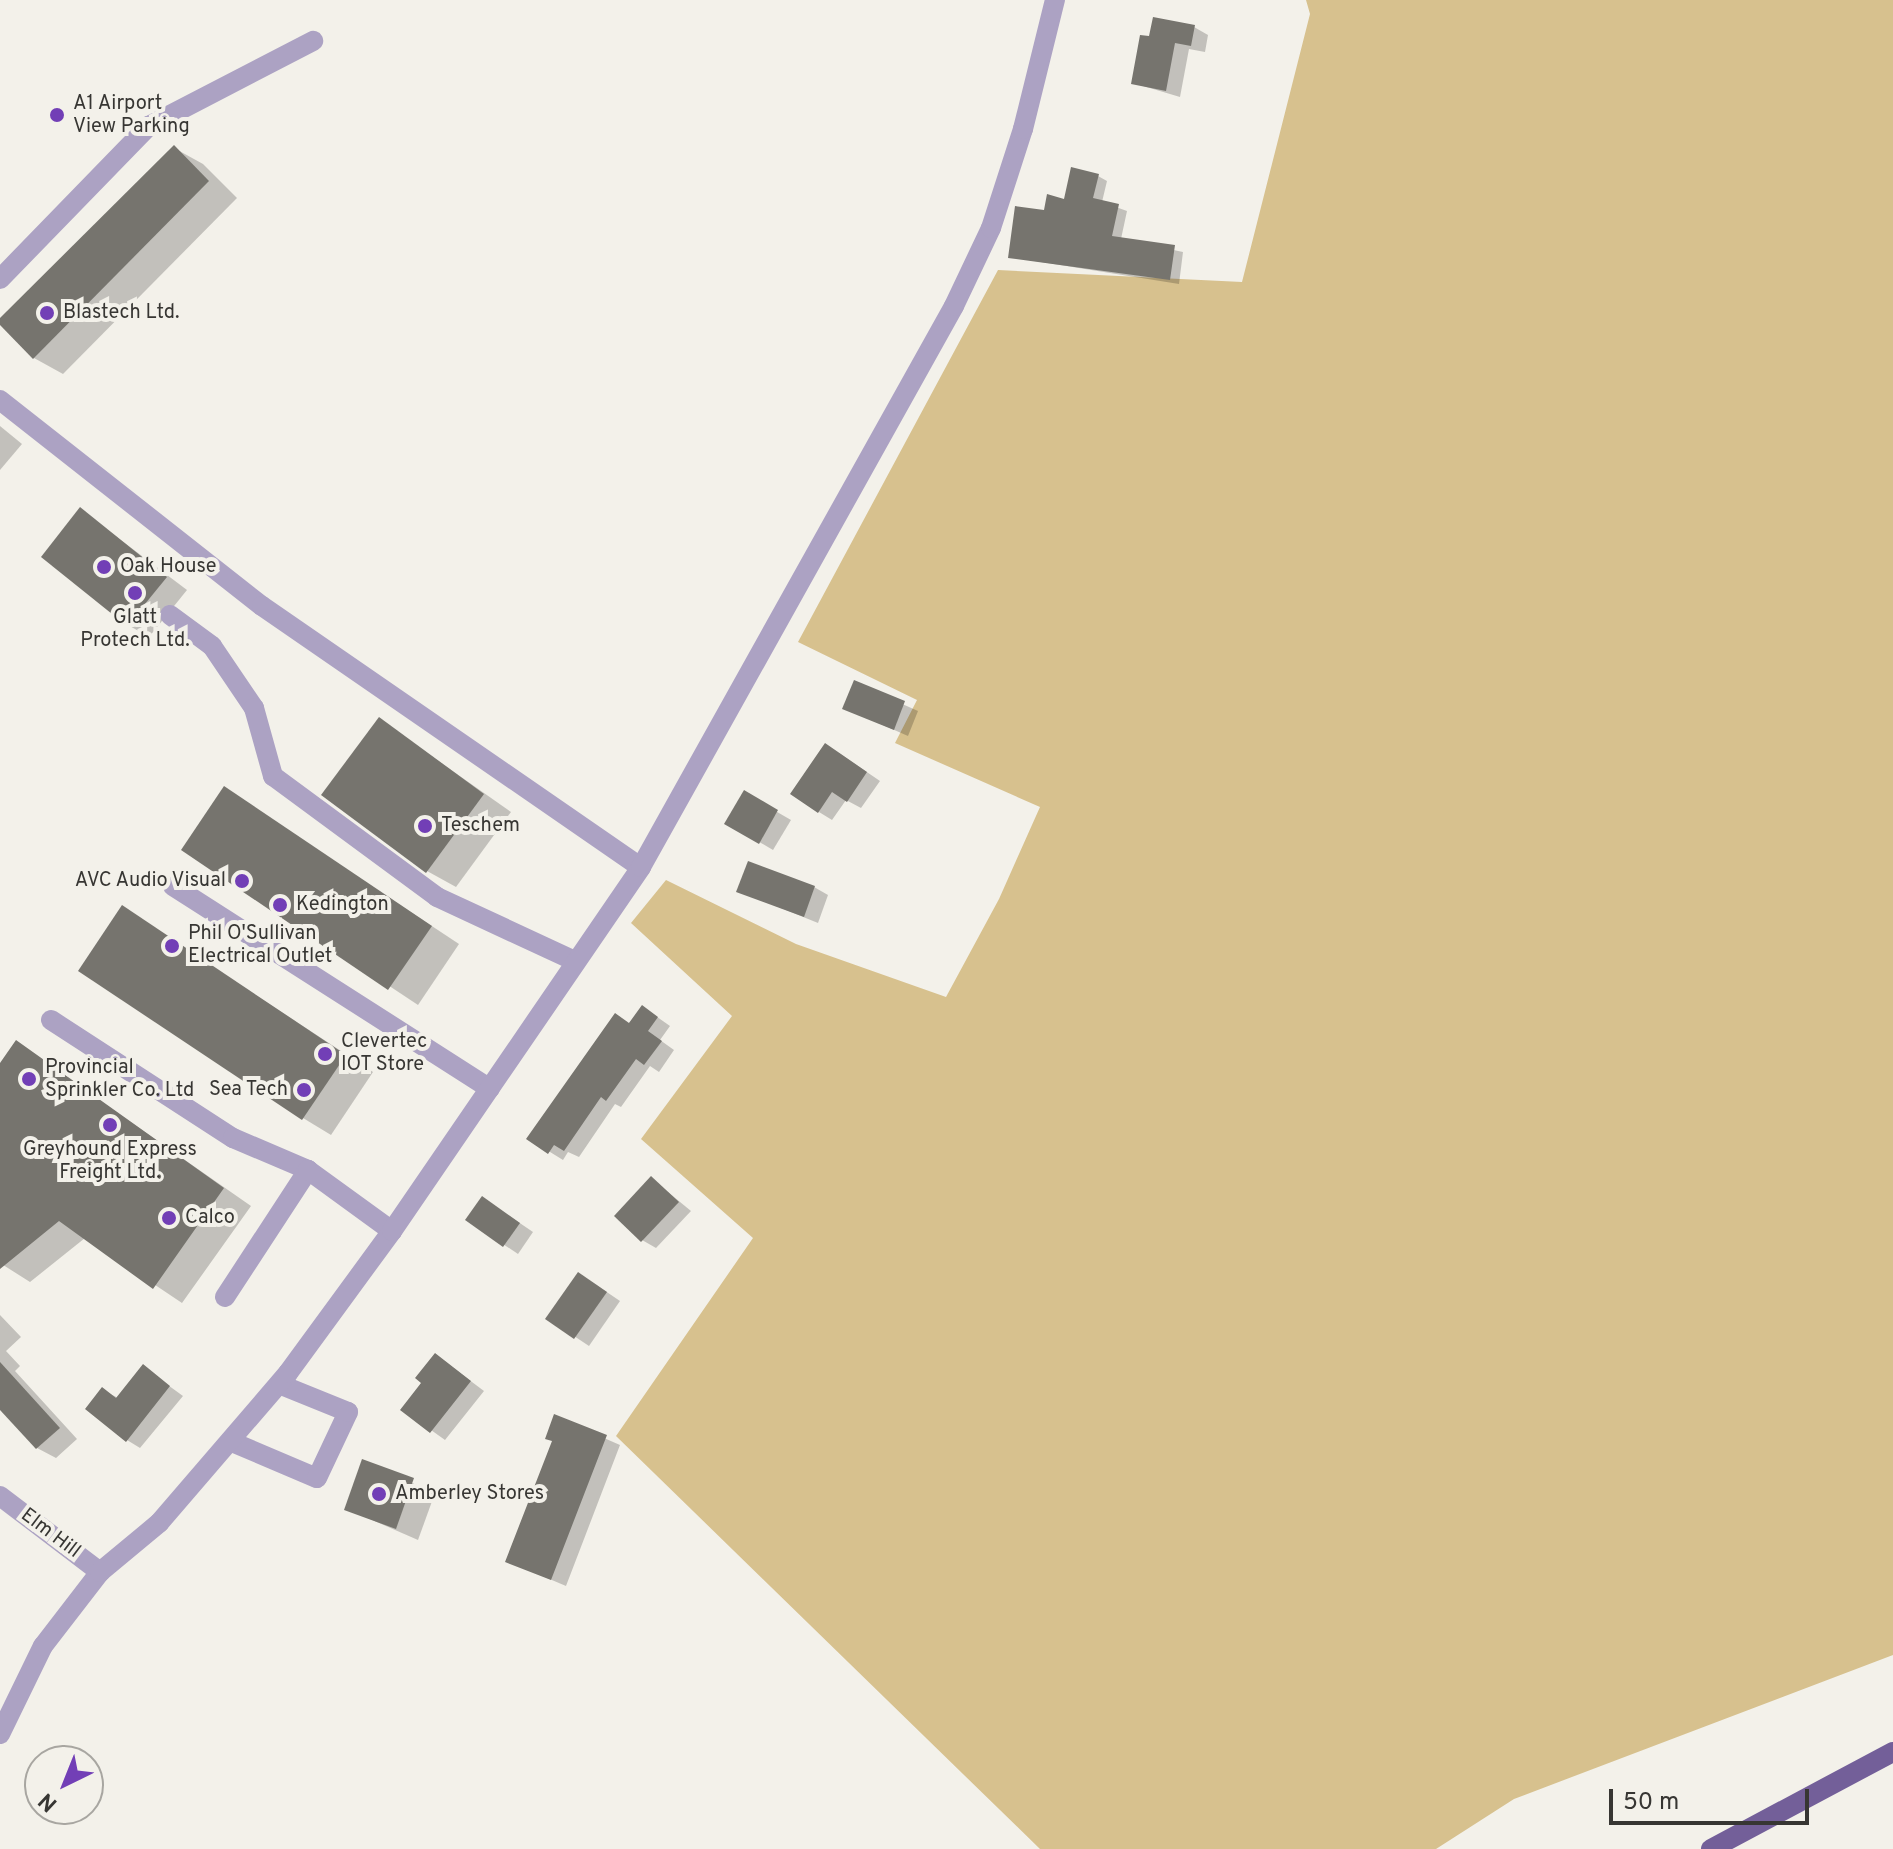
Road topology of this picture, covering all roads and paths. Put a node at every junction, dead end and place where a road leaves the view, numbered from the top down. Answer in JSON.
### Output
{"nodes":[{"id":1,"x":1055,"y":0,"type":"edge"},
{"id":2,"x":313,"y":41,"type":"dead end"},
{"id":3,"x":0,"y":279,"type":"edge"},
{"id":4,"x":0,"y":400,"type":"edge"},
{"id":5,"x":170,"y":615,"type":"dead end"},
{"id":6,"x":641,"y":867,"type":"junction"},
{"id":7,"x":173,"y":886,"type":"dead end"},
{"id":8,"x":575,"y":961,"type":"junction"},
{"id":9,"x":51,"y":1020,"type":"dead end"},
{"id":10,"x":490,"y":1089,"type":"junction"},
{"id":11,"x":308,"y":1170,"type":"junction"},
{"id":12,"x":392,"y":1231,"type":"junction"},
{"id":13,"x":225,"y":1297,"type":"dead end"},
{"id":14,"x":279,"y":1384,"type":"junction"},
{"id":15,"x":232,"y":1442,"type":"junction"},
{"id":16,"x":0,"y":1496,"type":"edge"},
{"id":17,"x":100,"y":1572,"type":"junction"},
{"id":18,"x":0,"y":1734,"type":"edge"},
{"id":19,"x":1893,"y":1752,"type":"edge"},
{"id":20,"x":1711,"y":1849,"type":"edge"}],
"edges":[{"from":1,"to":6,"type":"street"},
{"from":2,"to":3,"type":"street"},
{"from":4,"to":6,"type":"street"},
{"from":5,"to":8,"type":"street"},
{"from":6,"to":8,"type":"street"},
{"from":7,"to":10,"type":"street"},
{"from":8,"to":10,"type":"street"},
{"from":9,"to":11,"type":"street"},
{"from":10,"to":12,"type":"street"},
{"from":11,"to":12,"type":"street"},
{"from":11,"to":13,"type":"street"},
{"from":12,"to":14,"type":"street"},
{"from":14,"to":15,"type":"street"},
{"from":14,"to":15,"type":"street"},
{"from":15,"to":17,"type":"street"},
{"from":16,"to":17,"type":"street","name":"Elm Hill"},
{"from":17,"to":18,"type":"street"},
{"from":19,"to":20,"type":"main road"}]}
